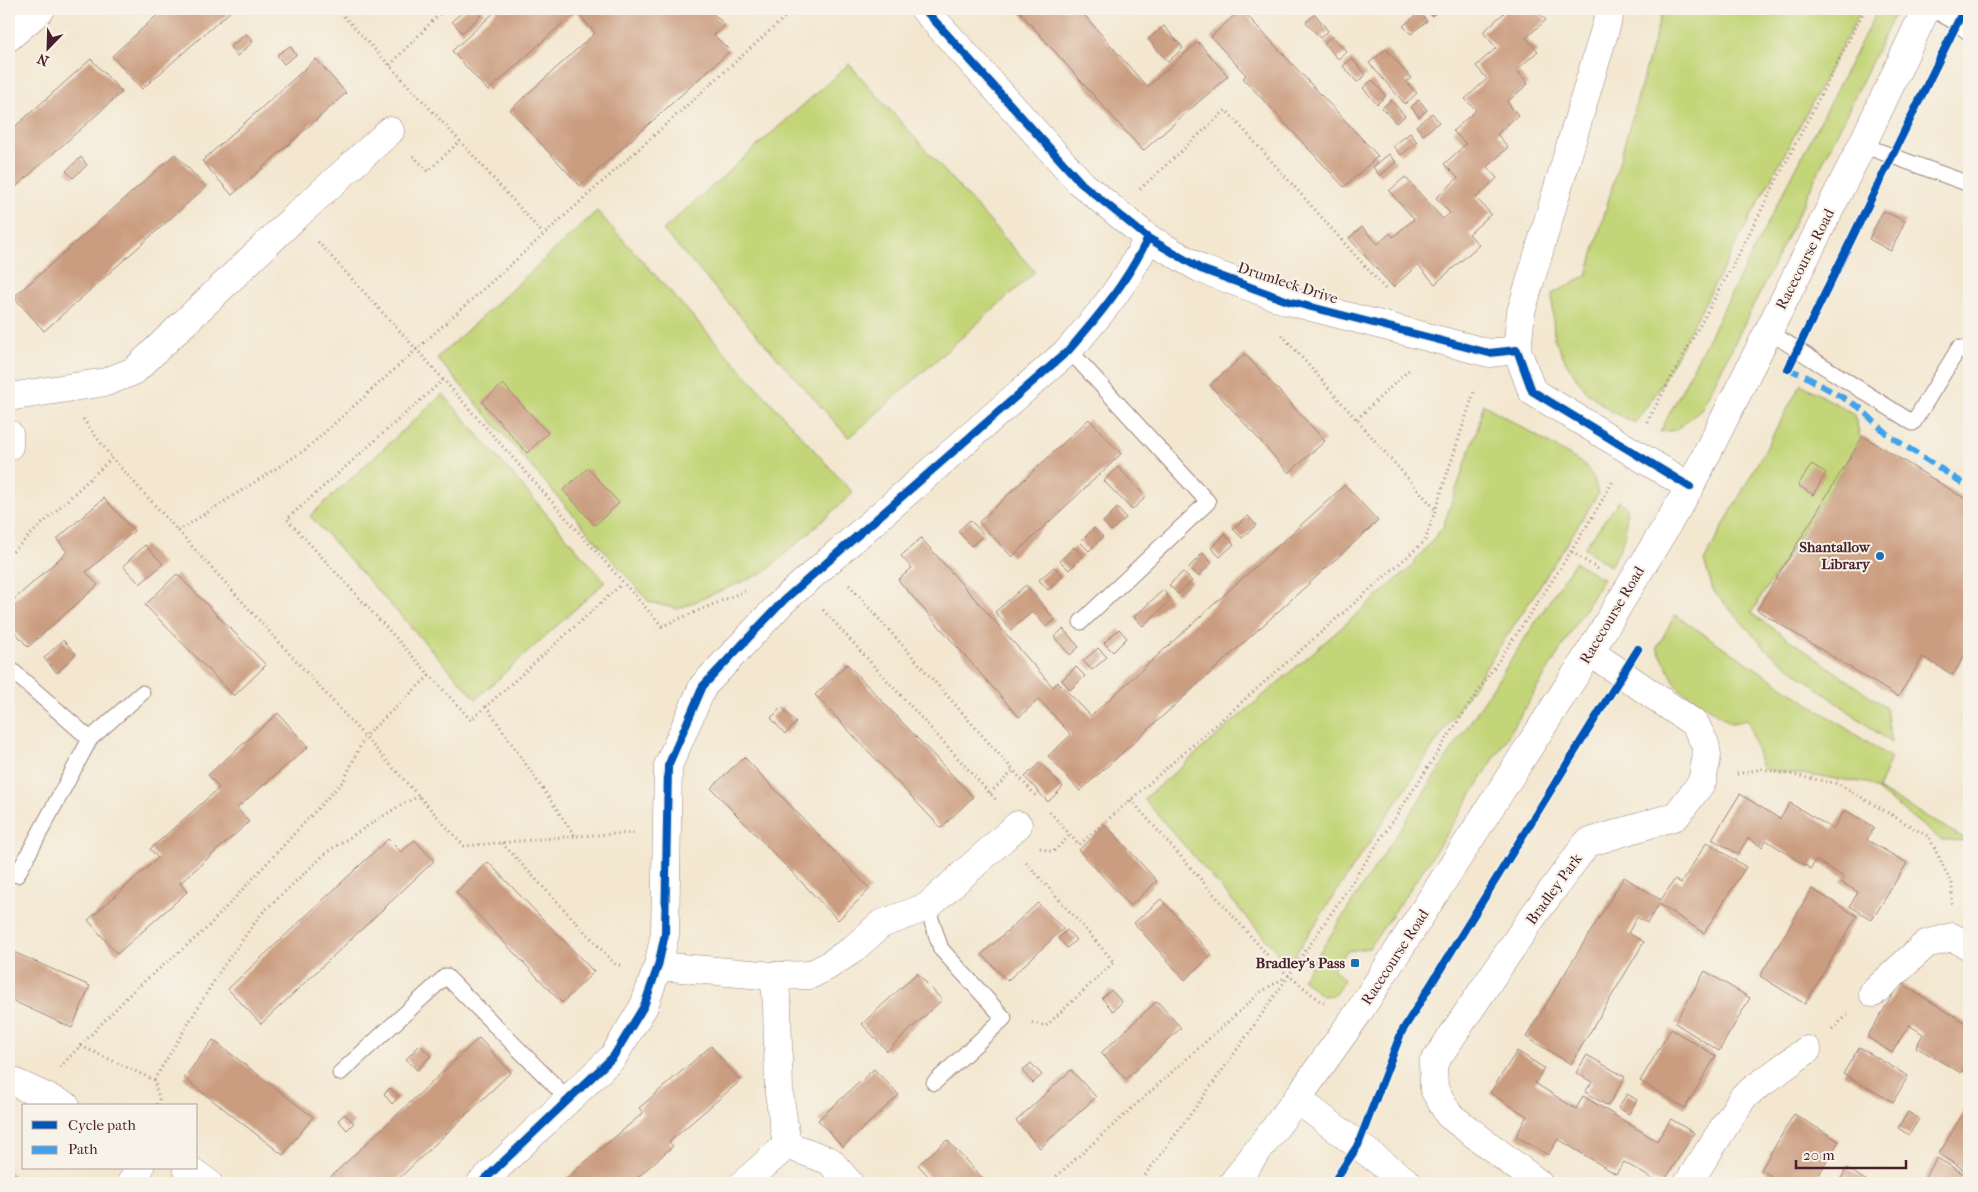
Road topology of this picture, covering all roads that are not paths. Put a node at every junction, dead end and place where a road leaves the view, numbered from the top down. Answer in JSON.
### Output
{"nodes":[{"id":1,"x":41,"y":9,"type":"edge"},
{"id":2,"x":924,"y":9,"type":"edge"},
{"id":3,"x":1611,"y":9,"type":"edge"},
{"id":4,"x":1926,"y":9,"type":"edge"},
{"id":5,"x":1932,"y":9,"type":"edge"},
{"id":6,"x":1969,"y":33,"type":"edge"},
{"id":7,"x":9,"y":37,"type":"edge"},
{"id":8,"x":390,"y":131,"type":"road end"},
{"id":9,"x":1862,"y":145,"type":"junction"},
{"id":10,"x":1969,"y":184,"type":"edge"},
{"id":11,"x":1148,"y":238,"type":"junction"},
{"id":12,"x":1768,"y":331,"type":"junction"},
{"id":13,"x":1069,"y":350,"type":"junction"},
{"id":14,"x":1518,"y":350,"type":"junction"},
{"id":15,"x":1969,"y":354,"type":"edge"},
{"id":16,"x":9,"y":397,"type":"edge"},
{"id":17,"x":9,"y":434,"type":"edge"},
{"id":18,"x":9,"y":446,"type":"edge"},
{"id":19,"x":1690,"y":487,"type":"junction"},
{"id":20,"x":1081,"y":622,"type":"dead end"},
{"id":21,"x":1590,"y":652,"type":"junction"},
{"id":22,"x":9,"y":668,"type":"edge"},
{"id":23,"x":142,"y":693,"type":"dead end"},
{"id":24,"x":90,"y":739,"type":"junction"},
{"id":25,"x":1011,"y":831,"type":"road end"},
{"id":26,"x":16,"y":876,"type":"dead end"},
{"id":27,"x":927,"y":907,"type":"junction"},
{"id":28,"x":1961,"y":942,"type":"edge"},
{"id":29,"x":658,"y":966,"type":"junction"},
{"id":30,"x":774,"y":976,"type":"junction"},
{"id":31,"x":1873,"y":993,"type":"road end"},
{"id":32,"x":1807,"y":1050,"type":"road end"},
{"id":33,"x":340,"y":1073,"type":"dead end"},
{"id":34,"x":9,"y":1080,"type":"edge"},
{"id":35,"x":934,"y":1083,"type":"dead end"},
{"id":36,"x":568,"y":1099,"type":"junction"},
{"id":37,"x":1297,"y":1099,"type":"junction"},
{"id":38,"x":62,"y":1104,"type":"edge"},
{"id":39,"x":787,"y":1145,"type":"junction"},
{"id":40,"x":139,"y":1170,"type":"edge"},
{"id":41,"x":190,"y":1170,"type":"edge"},
{"id":42,"x":131,"y":1183,"type":"edge"},
{"id":43,"x":208,"y":1183,"type":"edge"},
{"id":44,"x":481,"y":1183,"type":"edge"},
{"id":45,"x":744,"y":1183,"type":"edge"},
{"id":46,"x":849,"y":1183,"type":"edge"},
{"id":47,"x":1233,"y":1183,"type":"edge"},
{"id":48,"x":1408,"y":1183,"type":"edge"},
{"id":49,"x":1538,"y":1183,"type":"edge"},
{"id":50,"x":1688,"y":1183,"type":"edge"}],
"edges":[{"from":1,"to":7,"type":"street"},
{"from":2,"to":11,"type":"street","name":"Drumleck Drive"},
{"from":3,"to":14,"type":"street"},
{"from":4,"to":9,"type":"street","name":"Racecourse Road"},
{"from":5,"to":6,"type":"lane"},
{"from":8,"to":16,"type":"street"},
{"from":9,"to":10,"type":"lane"},
{"from":9,"to":12,"type":"street","name":"Racecourse Road"},
{"from":11,"to":13,"type":"street"},
{"from":11,"to":14,"type":"street","name":"Drumleck Drive"},
{"from":12,"to":15,"type":"lane"},
{"from":12,"to":19,"type":"street","name":"Racecourse Road"},
{"from":13,"to":20,"type":"lane"},
{"from":13,"to":29,"type":"street"},
{"from":14,"to":19,"type":"street"},
{"from":17,"to":18,"type":"street"},
{"from":19,"to":21,"type":"street","name":"Racecourse Road"},
{"from":21,"to":37,"type":"street","name":"Racecourse Road"},
{"from":21,"to":49,"type":"street","name":"Bradley Park"},
{"from":22,"to":24,"type":"lane"},
{"from":23,"to":24,"type":"lane"},
{"from":24,"to":26,"type":"lane"},
{"from":25,"to":27,"type":"street"},
{"from":27,"to":30,"type":"street"},
{"from":27,"to":35,"type":"lane"},
{"from":28,"to":31,"type":"street"},
{"from":29,"to":30,"type":"street"},
{"from":29,"to":36,"type":"street"},
{"from":30,"to":39,"type":"street"},
{"from":32,"to":50,"type":"street"},
{"from":33,"to":36,"type":"lane"},
{"from":34,"to":38,"type":"street"},
{"from":36,"to":44,"type":"street"},
{"from":37,"to":47,"type":"street","name":"Racecourse Road"},
{"from":37,"to":48,"type":"street"},
{"from":39,"to":45,"type":"street"},
{"from":39,"to":46,"type":"street"},
{"from":40,"to":42,"type":"street"},
{"from":41,"to":43,"type":"street"}]}
